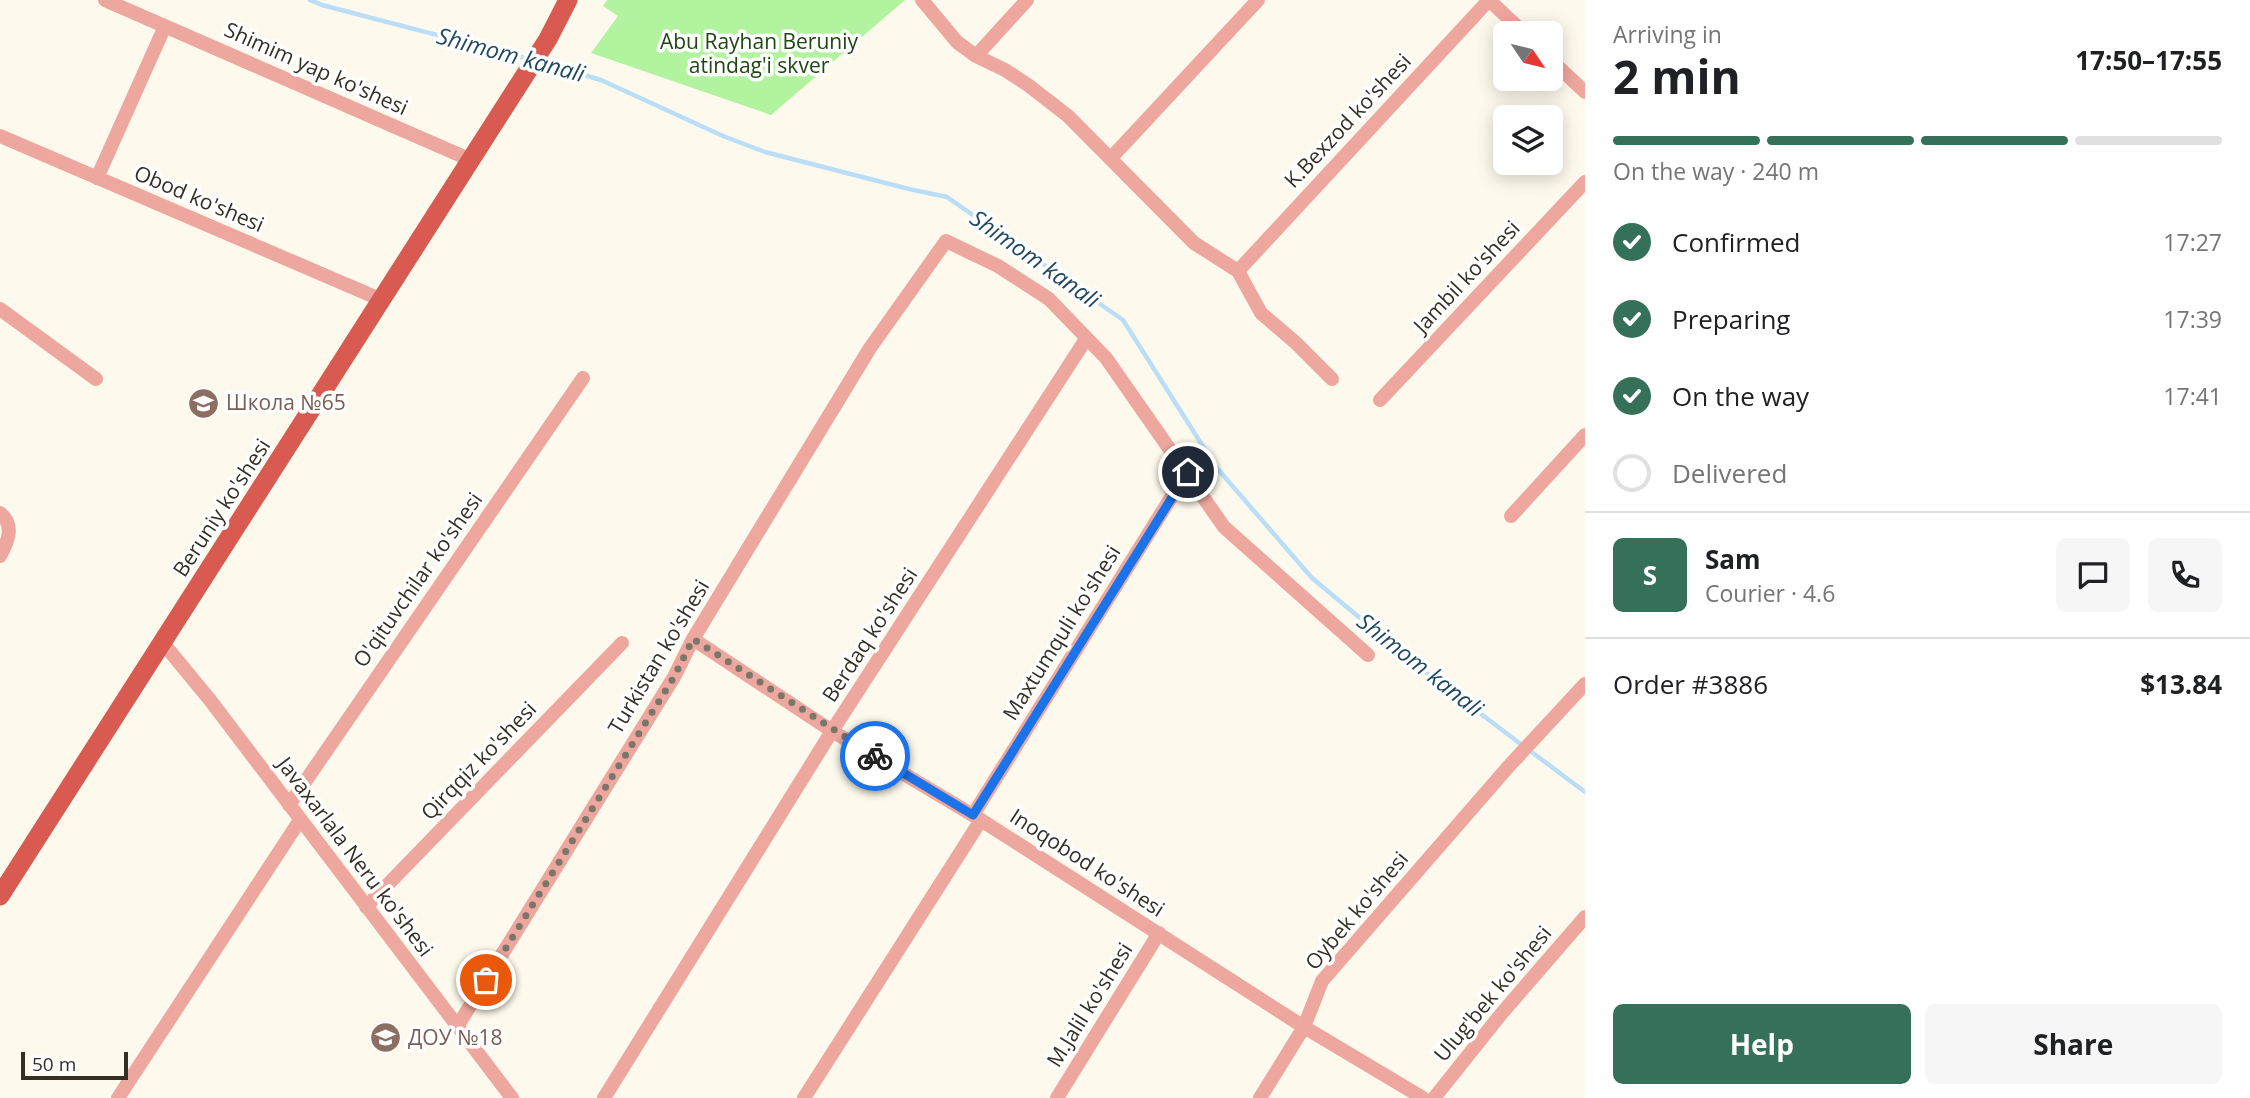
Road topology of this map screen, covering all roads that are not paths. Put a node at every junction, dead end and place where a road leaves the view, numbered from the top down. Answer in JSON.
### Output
{"nodes":[{"id":1,"x":106,"y":0,"type":"edge"},
{"id":2,"x":568,"y":0,"type":"edge"},
{"id":3,"x":922,"y":0,"type":"edge"},
{"id":4,"x":1027,"y":0,"type":"edge"},
{"id":5,"x":1258,"y":0,"type":"edge"},
{"id":6,"x":1489,"y":0,"type":"edge"},
{"id":7,"x":1511,"y":21,"type":"edge"},
{"id":8,"x":165,"y":26,"type":"junction"},
{"id":9,"x":976,"y":56,"type":"junction"},
{"id":10,"x":1563,"y":71,"type":"edge"},
{"id":11,"x":1585,"y":92,"type":"edge"},
{"id":12,"x":0,"y":136,"type":"edge"},
{"id":13,"x":1111,"y":158,"type":"junction"},
{"id":14,"x":471,"y":160,"type":"junction"},
{"id":15,"x":97,"y":178,"type":"junction"},
{"id":16,"x":1585,"y":182,"type":"edge"},
{"id":17,"x":1238,"y":271,"type":"junction"},
{"id":18,"x":382,"y":300,"type":"junction"},
{"id":19,"x":0,"y":309,"type":"edge"},
{"id":20,"x":1086,"y":339,"type":"junction"},
{"id":21,"x":583,"y":378,"type":"dead end"},
{"id":22,"x":96,"y":379,"type":"dead end"},
{"id":23,"x":1332,"y":379,"type":"dead end"},
{"id":24,"x":1380,"y":400,"type":"dead end"},
{"id":25,"x":1585,"y":435,"type":"edge"},
{"id":26,"x":1188,"y":472,"type":"junction"},
{"id":27,"x":3,"y":516,"type":"edge"},
{"id":28,"x":1511,"y":516,"type":"dead end"},
{"id":29,"x":0,"y":555,"type":"edge"},
{"id":30,"x":693,"y":639,"type":"junction"},
{"id":31,"x":163,"y":643,"type":"junction"},
{"id":32,"x":622,"y":643,"type":"dead end"},
{"id":33,"x":1368,"y":655,"type":"dead end"},
{"id":34,"x":1585,"y":684,"type":"edge"},
{"id":35,"x":832,"y":731,"type":"junction"},
{"id":36,"x":289,"y":805,"type":"junction"},
{"id":37,"x":977,"y":818,"type":"junction"},
{"id":38,"x":300,"y":820,"type":"junction"},
{"id":39,"x":0,"y":896,"type":"edge"},
{"id":40,"x":366,"y":907,"type":"junction"},
{"id":41,"x":1585,"y":916,"type":"edge"},
{"id":42,"x":1159,"y":933,"type":"junction"},
{"id":43,"x":457,"y":1027,"type":"junction"},
{"id":44,"x":1304,"y":1027,"type":"junction"},
{"id":45,"x":118,"y":1098,"type":"edge"},
{"id":46,"x":512,"y":1098,"type":"edge"},
{"id":47,"x":604,"y":1098,"type":"edge"},
{"id":48,"x":804,"y":1098,"type":"edge"},
{"id":49,"x":1057,"y":1098,"type":"edge"},
{"id":50,"x":1259,"y":1098,"type":"edge"},
{"id":51,"x":1423,"y":1098,"type":"edge"},
{"id":52,"x":1434,"y":1098,"type":"edge"}],
"edges":[{"from":1,"to":8,"type":"street","name":"Shimim yap ko'shesi"},
{"from":2,"to":14,"type":"main road","name":"Beruniy ko'shesi"},
{"from":3,"to":9,"type":"street"},
{"from":4,"to":9,"type":"street"},
{"from":5,"to":13,"type":"street"},
{"from":6,"to":7,"type":"street"},
{"from":6,"to":17,"type":"street","name":"K.Bexzod ko'shesi"},
{"from":8,"to":14,"type":"street","name":"Shimim yap ko'shesi"},
{"from":8,"to":15,"type":"street"},
{"from":9,"to":13,"type":"street"},
{"from":10,"to":11,"type":"street"},
{"from":12,"to":15,"type":"street","name":"Obod ko'shesi"},
{"from":13,"to":17,"type":"street"},
{"from":14,"to":18,"type":"main road","name":"Beruniy ko'shesi"},
{"from":15,"to":18,"type":"street","name":"Obod ko'shesi"},
{"from":16,"to":24,"type":"street","name":"Jambil ko'shesi"},
{"from":17,"to":23,"type":"street"},
{"from":18,"to":31,"type":"main road","name":"Beruniy ko'shesi"},
{"from":19,"to":22,"type":"street"},
{"from":20,"to":26,"type":"street"},
{"from":20,"to":30,"type":"street","name":"Turkistan ko'shesi"},
{"from":20,"to":35,"type":"street","name":"Berdaq ko'shesi"},
{"from":21,"to":36,"type":"street","name":"O'qituvchilar ko'shesi"},
{"from":25,"to":28,"type":"street"},
{"from":26,"to":33,"type":"street"},
{"from":26,"to":37,"type":"street","name":"Maxtumquli ko'shesi"},
{"from":27,"to":29,"type":"street"},
{"from":30,"to":35,"type":"street","name":"Inoqobod ko'shesi"},
{"from":30,"to":43,"type":"street","name":"Turkistan ko'shesi"},
{"from":31,"to":36,"type":"street","name":"Javaxarlala Neru ko'shesi"},
{"from":31,"to":39,"type":"main road","name":"Beruniy ko'shesi"},
{"from":32,"to":40,"type":"street","name":"Qirqqiz ko'shesi"},
{"from":34,"to":44,"type":"street","name":"Oybek ko'shesi"},
{"from":35,"to":37,"type":"street","name":"Inoqobod ko'shesi"},
{"from":35,"to":47,"type":"street","name":"Berdaq ko'shesi"},
{"from":36,"to":38,"type":"street","name":"Javaxarlala Neru ko'shesi"},
{"from":37,"to":42,"type":"street","name":"Inoqobod ko'shesi"},
{"from":37,"to":48,"type":"street","name":"Maxtumquli ko'shesi"},
{"from":38,"to":40,"type":"street","name":"Javaxarlala Neru ko'shesi"},
{"from":38,"to":45,"type":"street"},
{"from":40,"to":43,"type":"street","name":"Javaxarlala Neru ko'shesi"},
{"from":41,"to":52,"type":"street","name":"Ulug'bek ko'shesi"},
{"from":42,"to":44,"type":"street","name":"Inoqobod ko'shesi"},
{"from":42,"to":49,"type":"street","name":"M.Jalil ko'shesi"},
{"from":43,"to":46,"type":"street","name":"Javaxarlala Neru ko'shesi"},
{"from":44,"to":50,"type":"street","name":"Oybek ko'shesi"},
{"from":44,"to":51,"type":"street","name":"Inoqobod ko'shesi"}]}
